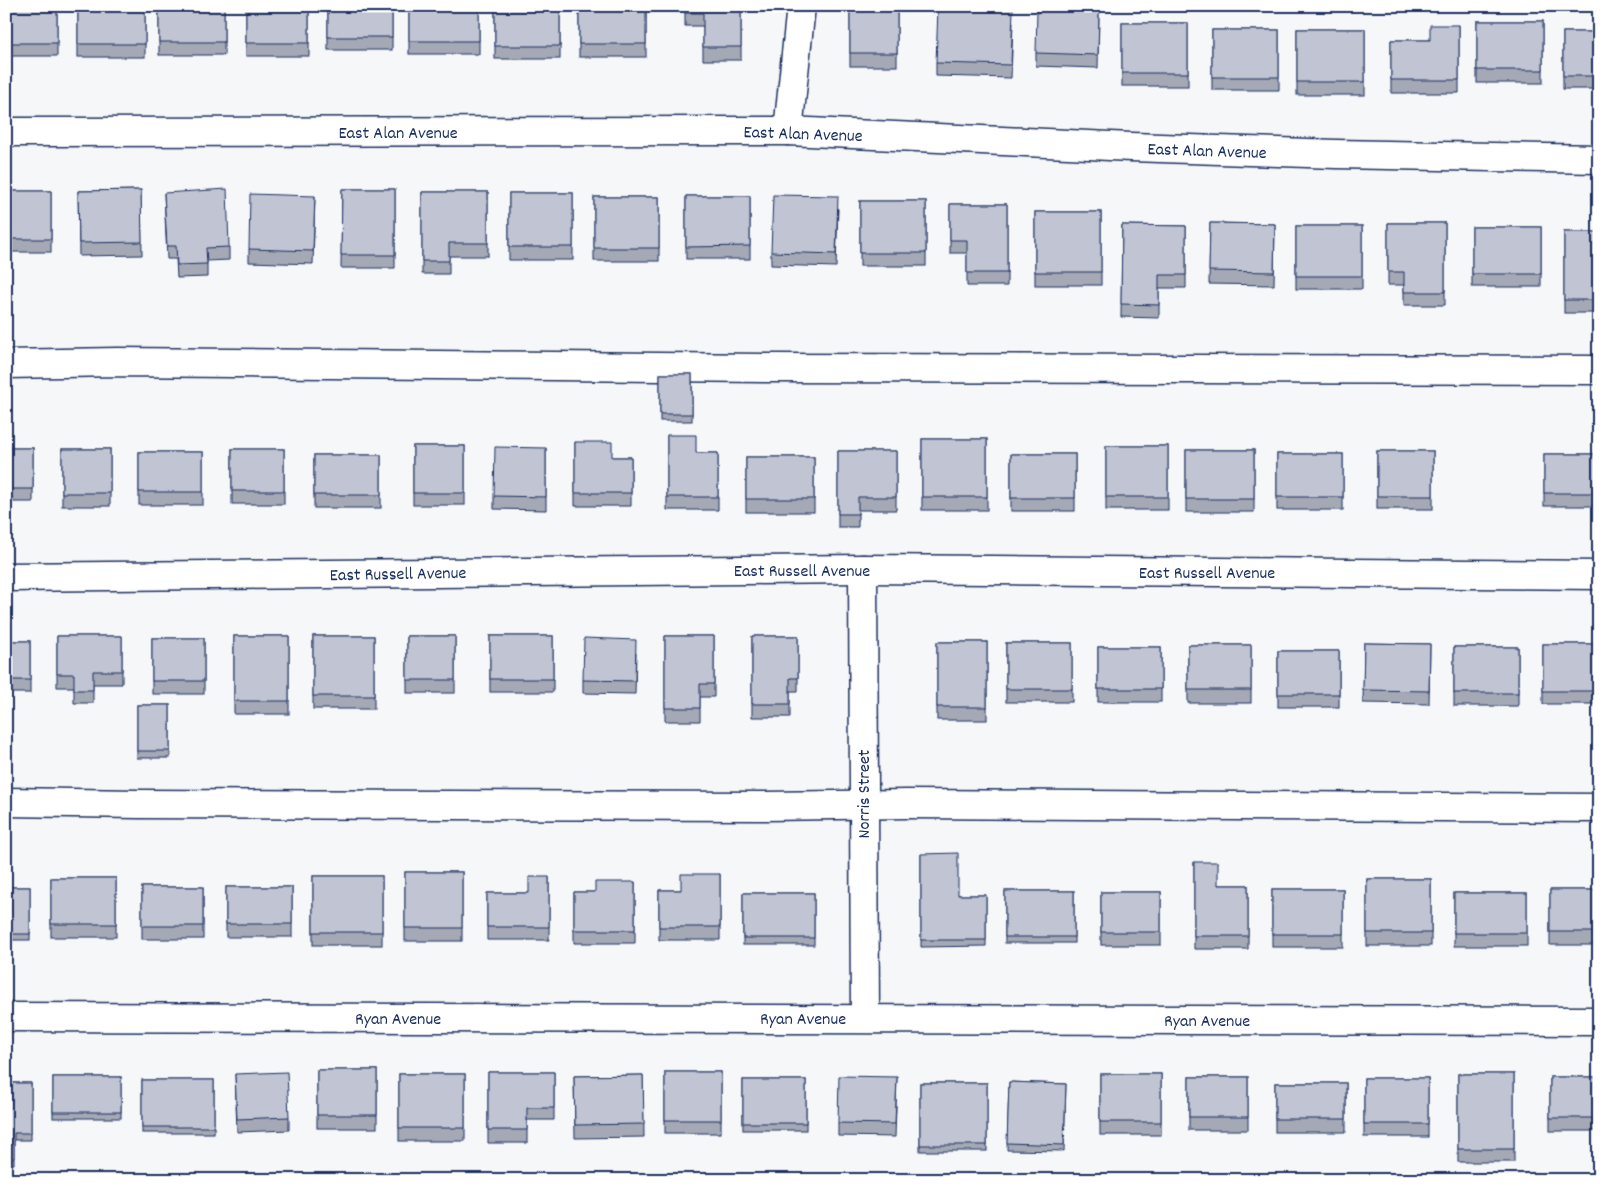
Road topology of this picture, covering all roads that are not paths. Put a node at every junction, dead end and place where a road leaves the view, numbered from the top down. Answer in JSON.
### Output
{"nodes":[{"id":1,"x":801,"y":6,"type":"edge"},
{"id":2,"x":788,"y":131,"type":"junction"},
{"id":3,"x":6,"y":132,"type":"edge"},
{"id":4,"x":1599,"y":159,"type":"edge"},
{"id":5,"x":6,"y":364,"type":"edge"},
{"id":6,"x":1599,"y":370,"type":"edge"},
{"id":7,"x":863,"y":569,"type":"junction"},
{"id":8,"x":1599,"y":575,"type":"edge"},
{"id":9,"x":6,"y":577,"type":"edge"},
{"id":10,"x":6,"y":802,"type":"edge"},
{"id":11,"x":863,"y":805,"type":"junction"},
{"id":12,"x":1599,"y":808,"type":"edge"},
{"id":13,"x":6,"y":1017,"type":"edge"},
{"id":14,"x":865,"y":1018,"type":"junction"},
{"id":15,"x":1599,"y":1021,"type":"edge"}],
"edges":[{"from":1,"to":2,"type":"street"},
{"from":2,"to":3,"type":"street","name":"East Alan Avenue"},
{"from":2,"to":4,"type":"street","name":"East Alan Avenue"},
{"from":5,"to":6,"type":"street"},
{"from":7,"to":8,"type":"street","name":"East Russell Avenue"},
{"from":7,"to":9,"type":"street","name":"East Russell Avenue"},
{"from":7,"to":11,"type":"street","name":"Norris Street"},
{"from":10,"to":11,"type":"street"},
{"from":11,"to":12,"type":"street"},
{"from":11,"to":14,"type":"street","name":"Norris Street"},
{"from":13,"to":14,"type":"street","name":"Ryan Avenue"},
{"from":14,"to":15,"type":"street","name":"Ryan Avenue"}]}
